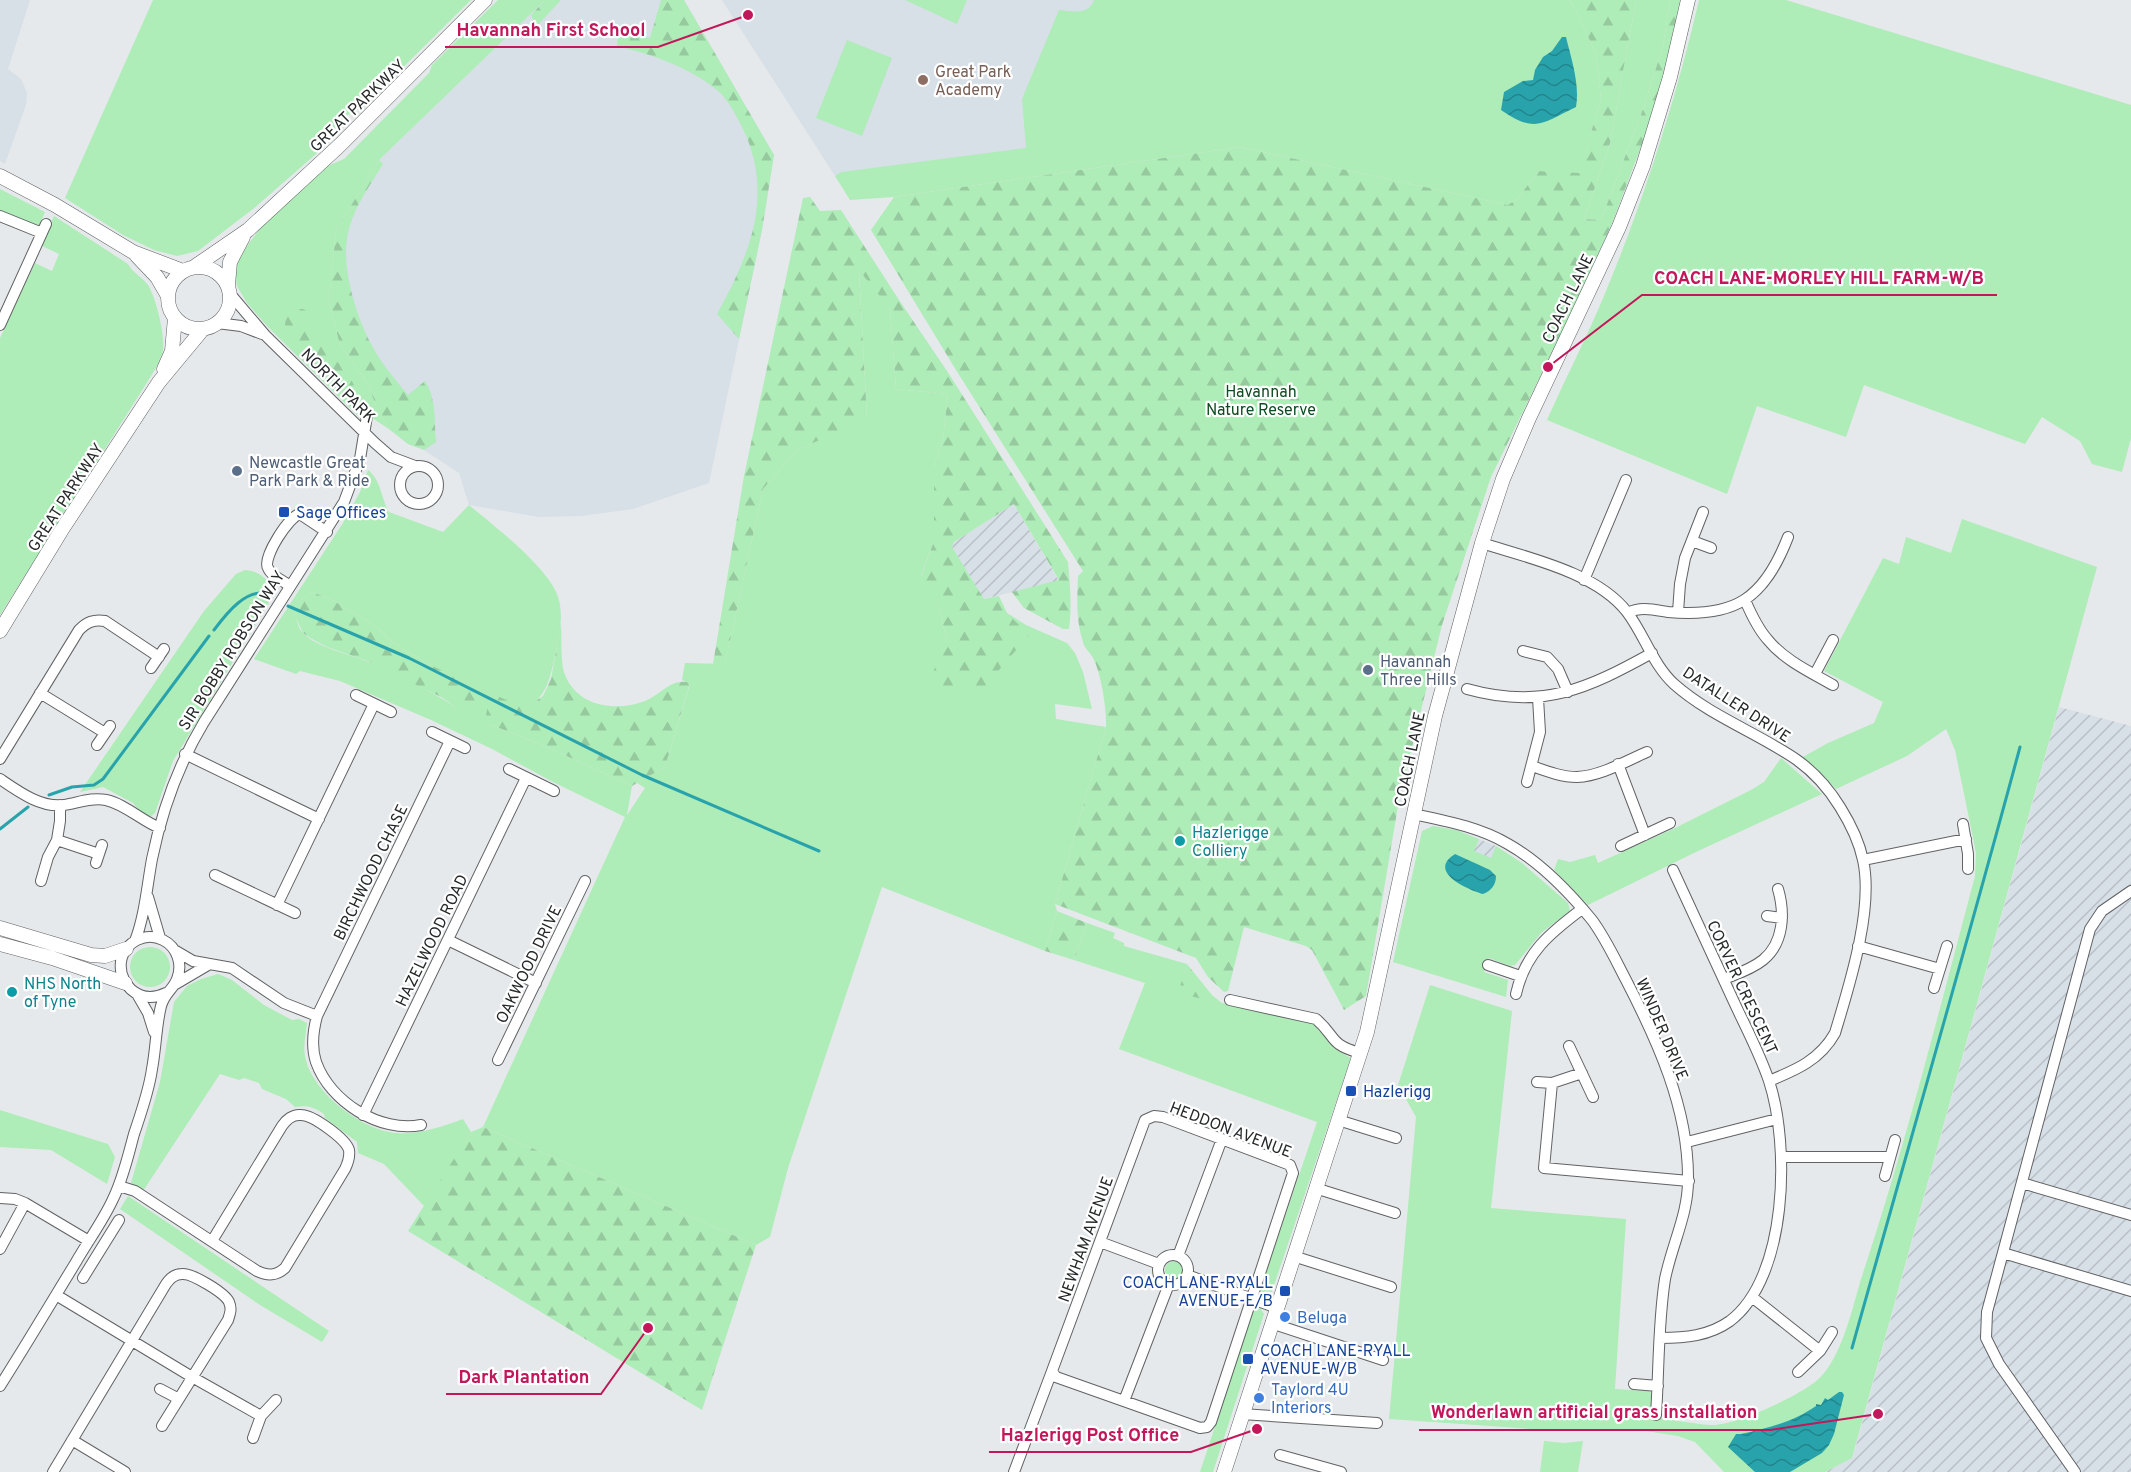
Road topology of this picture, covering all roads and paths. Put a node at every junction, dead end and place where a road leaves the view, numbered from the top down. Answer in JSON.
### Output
{"nodes":[{"id":1,"x":485,"y":0,"type":"edge"},
{"id":2,"x":1688,"y":0,"type":"edge"},
{"id":3,"x":0,"y":176,"type":"edge"},
{"id":4,"x":0,"y":216,"type":"edge"},
{"id":5,"x":248,"y":230,"type":"junction"},
{"id":6,"x":133,"y":252,"type":"junction"},
{"id":7,"x":189,"y":269,"type":"junction"},
{"id":8,"x":229,"y":290,"type":"junction"},
{"id":9,"x":168,"y":296,"type":"junction"},
{"id":10,"x":175,"y":318,"type":"junction"},
{"id":11,"x":217,"y":323,"type":"junction"},
{"id":12,"x":0,"y":325,"type":"edge"},
{"id":13,"x":203,"y":329,"type":"junction"},
{"id":14,"x":265,"y":335,"type":"junction"},
{"id":15,"x":159,"y":382,"type":"junction"},
{"id":16,"x":367,"y":416,"type":"dead end"},
{"id":17,"x":365,"y":432,"type":"junction"},
{"id":18,"x":391,"y":458,"type":"junction"},
{"id":19,"x":415,"y":466,"type":"junction"},
{"id":20,"x":1626,"y":480,"type":"dead end"},
{"id":21,"x":400,"y":484,"type":"junction"},
{"id":22,"x":1703,"y":512,"type":"dead end"},
{"id":23,"x":327,"y":532,"type":"junction"},
{"id":24,"x":1788,"y":537,"type":"dead end"},
{"id":25,"x":1692,"y":540,"type":"junction"},
{"id":26,"x":1482,"y":543,"type":"junction"},
{"id":27,"x":1711,"y":548,"type":"dead end"},
{"id":28,"x":1584,"y":580,"type":"junction"},
{"id":29,"x":290,"y":586,"type":"junction"},
{"id":30,"x":1745,"y":600,"type":"junction"},
{"id":31,"x":1678,"y":612,"type":"junction"},
{"id":32,"x":1628,"y":613,"type":"junction"},
{"id":33,"x":0,"y":631,"type":"edge"},
{"id":34,"x":1833,"y":640,"type":"dead end"},
{"id":35,"x":1523,"y":651,"type":"dead end"},
{"id":36,"x":1652,"y":653,"type":"junction"},
{"id":37,"x":151,"y":668,"type":"dead end"},
{"id":38,"x":1815,"y":674,"type":"junction"},
{"id":39,"x":1833,"y":685,"type":"dead end"},
{"id":40,"x":1467,"y":689,"type":"dead end"},
{"id":41,"x":1568,"y":692,"type":"junction"},
{"id":42,"x":40,"y":693,"type":"junction"},
{"id":43,"x":356,"y":695,"type":"dead end"},
{"id":44,"x":1538,"y":698,"type":"junction"},
{"id":45,"x":374,"y":704,"type":"junction"},
{"id":46,"x":391,"y":712,"type":"dead end"},
{"id":47,"x":432,"y":732,"type":"dead end"},
{"id":48,"x":450,"y":741,"type":"junction"},
{"id":49,"x":97,"y":745,"type":"dead end"},
{"id":50,"x":465,"y":748,"type":"dead end"},
{"id":51,"x":1647,"y":752,"type":"dead end"},
{"id":52,"x":185,"y":754,"type":"junction"},
{"id":53,"x":0,"y":759,"type":"edge"},
{"id":54,"x":1618,"y":764,"type":"junction"},
{"id":55,"x":1532,"y":766,"type":"junction"},
{"id":56,"x":509,"y":769,"type":"dead end"},
{"id":57,"x":526,"y":778,"type":"junction"},
{"id":58,"x":0,"y":779,"type":"edge"},
{"id":59,"x":1527,"y":782,"type":"dead end"},
{"id":60,"x":554,"y":791,"type":"dead end"},
{"id":61,"x":60,"y":805,"type":"junction"},
{"id":62,"x":1413,"y":814,"type":"junction"},
{"id":63,"x":319,"y":819,"type":"junction"},
{"id":64,"x":1670,"y":823,"type":"dead end"},
{"id":65,"x":1963,"y":824,"type":"dead end"},
{"id":66,"x":160,"y":828,"type":"junction"},
{"id":67,"x":1646,"y":835,"type":"junction"},
{"id":68,"x":1966,"y":839,"type":"junction"},
{"id":69,"x":57,"y":840,"type":"junction"},
{"id":70,"x":1621,"y":846,"type":"dead end"},
{"id":71,"x":99,"y":854,"type":"dead end"},
{"id":72,"x":1863,"y":860,"type":"junction"},
{"id":73,"x":1968,"y":869,"type":"dead end"},
{"id":74,"x":1673,"y":870,"type":"dead end"},
{"id":75,"x":215,"y":875,"type":"dead end"},
{"id":76,"x":40,"y":881,"type":"dead end"},
{"id":77,"x":585,"y":881,"type":"dead end"},
{"id":78,"x":1778,"y":889,"type":"dead end"},
{"id":79,"x":2131,"y":891,"type":"edge"},
{"id":80,"x":147,"y":894,"type":"junction"},
{"id":81,"x":277,"y":905,"type":"junction"},
{"id":82,"x":1582,"y":909,"type":"junction"},
{"id":83,"x":295,"y":913,"type":"dead end"},
{"id":84,"x":1767,"y":916,"type":"dead end"},
{"id":85,"x":1782,"y":918,"type":"junction"},
{"id":86,"x":0,"y":928,"type":"edge"},
{"id":87,"x":160,"y":938,"type":"junction"},
{"id":88,"x":448,"y":940,"type":"junction"},
{"id":89,"x":0,"y":944,"type":"edge"},
{"id":90,"x":131,"y":945,"type":"junction"},
{"id":91,"x":1858,"y":946,"type":"junction"},
{"id":92,"x":1947,"y":946,"type":"dead end"},
{"id":93,"x":176,"y":951,"type":"junction"},
{"id":94,"x":208,"y":965,"type":"junction"},
{"id":95,"x":1488,"y":965,"type":"dead end"},
{"id":96,"x":1940,"y":969,"type":"junction"},
{"id":97,"x":1520,"y":976,"type":"junction"},
{"id":98,"x":1724,"y":980,"type":"junction"},
{"id":99,"x":125,"y":983,"type":"junction"},
{"id":100,"x":536,"y":983,"type":"junction"},
{"id":101,"x":1934,"y":988,"type":"dead end"},
{"id":102,"x":170,"y":989,"type":"junction"},
{"id":103,"x":137,"y":994,"type":"junction"},
{"id":104,"x":1516,"y":994,"type":"dead end"},
{"id":105,"x":1230,"y":1000,"type":"dead end"},
{"id":106,"x":316,"y":1016,"type":"junction"},
{"id":107,"x":155,"y":1038,"type":"junction"},
{"id":108,"x":1569,"y":1046,"type":"dead end"},
{"id":109,"x":1360,"y":1053,"type":"junction"},
{"id":110,"x":498,"y":1060,"type":"dead end"},
{"id":111,"x":1582,"y":1073,"type":"junction"},
{"id":112,"x":1769,"y":1081,"type":"junction"},
{"id":113,"x":1537,"y":1082,"type":"dead end"},
{"id":114,"x":1552,"y":1083,"type":"junction"},
{"id":115,"x":1593,"y":1097,"type":"dead end"},
{"id":116,"x":363,"y":1115,"type":"junction"},
{"id":117,"x":1154,"y":1116,"type":"joint"},
{"id":118,"x":1777,"y":1119,"type":"junction"},
{"id":119,"x":1338,"y":1120,"type":"junction"},
{"id":120,"x":421,"y":1125,"type":"dead end"},
{"id":121,"x":1396,"y":1138,"type":"dead end"},
{"id":122,"x":1222,"y":1139,"type":"junction"},
{"id":123,"x":1895,"y":1140,"type":"dead end"},
{"id":124,"x":1687,"y":1142,"type":"junction"},
{"id":125,"x":1781,"y":1157,"type":"junction"},
{"id":126,"x":1890,"y":1157,"type":"junction"},
{"id":127,"x":1885,"y":1176,"type":"dead end"},
{"id":128,"x":1689,"y":1181,"type":"junction"},
{"id":129,"x":2022,"y":1184,"type":"junction"},
{"id":130,"x":119,"y":1186,"type":"junction"},
{"id":131,"x":1316,"y":1188,"type":"junction"},
{"id":132,"x":0,"y":1198,"type":"edge"},
{"id":133,"x":25,"y":1203,"type":"junction"},
{"id":134,"x":1395,"y":1213,"type":"dead end"},
{"id":135,"x":2131,"y":1215,"type":"edge"},
{"id":136,"x":101,"y":1220,"type":"junction"},
{"id":137,"x":89,"y":1241,"type":"junction"},
{"id":138,"x":212,"y":1241,"type":"junction"},
{"id":139,"x":1100,"y":1242,"type":"junction"},
{"id":140,"x":0,"y":1249,"type":"edge"},
{"id":141,"x":2003,"y":1253,"type":"junction"},
{"id":142,"x":1179,"y":1256,"type":"junction"},
{"id":143,"x":1293,"y":1256,"type":"junction"},
{"id":144,"x":76,"y":1262,"type":"junction"},
{"id":145,"x":1159,"y":1264,"type":"junction"},
{"id":146,"x":1187,"y":1275,"type":"junction"},
{"id":147,"x":1168,"y":1284,"type":"junction"},
{"id":148,"x":1391,"y":1287,"type":"dead end"},
{"id":149,"x":2131,"y":1291,"type":"edge"},
{"id":150,"x":56,"y":1295,"type":"junction"},
{"id":151,"x":1752,"y":1297,"type":"junction"},
{"id":152,"x":1251,"y":1299,"type":"junction"},
{"id":153,"x":1277,"y":1308,"type":"junction"},
{"id":154,"x":1271,"y":1323,"type":"junction"},
{"id":155,"x":1832,"y":1332,"type":"dead end"},
{"id":156,"x":1660,"y":1338,"type":"junction"},
{"id":157,"x":132,"y":1341,"type":"junction"},
{"id":158,"x":1820,"y":1351,"type":"junction"},
{"id":159,"x":1383,"y":1360,"type":"dead end"},
{"id":160,"x":1798,"y":1372,"type":"dead end"},
{"id":161,"x":1054,"y":1374,"type":"junction"},
{"id":162,"x":192,"y":1377,"type":"junction"},
{"id":163,"x":1634,"y":1384,"type":"dead end"},
{"id":164,"x":0,"y":1386,"type":"edge"},
{"id":165,"x":1658,"y":1386,"type":"junction"},
{"id":166,"x":160,"y":1389,"type":"dead end"},
{"id":167,"x":179,"y":1399,"type":"junction"},
{"id":168,"x":276,"y":1400,"type":"dead end"},
{"id":169,"x":1124,"y":1401,"type":"junction"},
{"id":170,"x":1242,"y":1414,"type":"junction"},
{"id":171,"x":1656,"y":1415,"type":"dead end"},
{"id":172,"x":261,"y":1416,"type":"junction"},
{"id":173,"x":1377,"y":1423,"type":"dead end"},
{"id":174,"x":162,"y":1426,"type":"dead end"},
{"id":175,"x":253,"y":1438,"type":"dead end"},
{"id":176,"x":72,"y":1440,"type":"junction"},
{"id":177,"x":1280,"y":1455,"type":"dead end"},
{"id":178,"x":1017,"y":1471,"type":"edge"},
{"id":179,"x":1337,"y":1471,"type":"edge"},
{"id":180,"x":53,"y":1472,"type":"edge"},
{"id":181,"x":125,"y":1472,"type":"edge"},
{"id":182,"x":1224,"y":1472,"type":"edge"},
{"id":183,"x":2075,"y":1472,"type":"edge"}],
"edges":[{"from":1,"to":5,"type":"street","name":"GREAT PARKWAY"},
{"from":2,"to":26,"type":"street","name":"COACH LANE"},
{"from":3,"to":6,"type":"street"},
{"from":4,"to":12,"type":"street"},
{"from":5,"to":7,"type":"street","name":"GREAT PARKWAY"},
{"from":5,"to":8,"type":"street","name":"GREAT PARKWAY"},
{"from":6,"to":7,"type":"street"},
{"from":6,"to":9,"type":"street"},
{"from":7,"to":8,"type":"street"},
{"from":7,"to":9,"type":"street","name":"GREAT PARKWAY"},
{"from":8,"to":11,"type":"street","name":"GREAT PARKWAY"},
{"from":8,"to":14,"type":"street","name":"NORTH PARK"},
{"from":9,"to":10,"type":"street","name":"GREAT PARKWAY"},
{"from":10,"to":13,"type":"street"},
{"from":10,"to":15,"type":"street","name":"GREAT PARKWAY"},
{"from":11,"to":13,"type":"street","name":"GREAT PARKWAY"},
{"from":11,"to":14,"type":"street","name":"NORTH PARK"},
{"from":13,"to":15,"type":"street","name":"GREAT PARKWAY"},
{"from":14,"to":17,"type":"street","name":"NORTH PARK"},
{"from":15,"to":33,"type":"street","name":"GREAT PARKWAY"},
{"from":16,"to":17,"type":"street","name":"SIR BOBBY ROBSON WAY"},
{"from":17,"to":18,"type":"street","name":"NORTH PARK"},
{"from":17,"to":23,"type":"street","name":"SIR BOBBY ROBSON WAY"},
{"from":18,"to":19,"type":"street","name":"NORTH PARK"},
{"from":18,"to":21,"type":"street","name":"NORTH PARK"},
{"from":19,"to":21,"type":"street"},
{"from":19,"to":21,"type":"street","name":"NORTH PARK"},
{"from":20,"to":28,"type":"street"},
{"from":22,"to":25,"type":"street"},
{"from":23,"to":29,"type":"street","name":"SIR BOBBY ROBSON WAY"},
{"from":23,"to":29,"type":"street"},
{"from":24,"to":30,"type":"street"},
{"from":25,"to":27,"type":"street"},
{"from":25,"to":31,"type":"street"},
{"from":26,"to":28,"type":"street","name":"DATALLER DRIVE"},
{"from":26,"to":62,"type":"street","name":"COACH LANE"},
{"from":28,"to":32,"type":"street","name":"DATALLER DRIVE"},
{"from":29,"to":52,"type":"street","name":"SIR BOBBY ROBSON WAY"},
{"from":30,"to":31,"type":"street"},
{"from":30,"to":38,"type":"street"},
{"from":31,"to":32,"type":"street"},
{"from":32,"to":36,"type":"street","name":"DATALLER DRIVE"},
{"from":34,"to":38,"type":"street"},
{"from":35,"to":41,"type":"street"},
{"from":36,"to":41,"type":"street"},
{"from":36,"to":72,"type":"street","name":"DATALLER DRIVE"},
{"from":37,"to":42,"type":"street"},
{"from":38,"to":39,"type":"street"},
{"from":40,"to":44,"type":"street"},
{"from":41,"to":44,"type":"street"},
{"from":42,"to":49,"type":"street"},
{"from":42,"to":53,"type":"street"},
{"from":43,"to":45,"type":"street"},
{"from":44,"to":55,"type":"street"},
{"from":45,"to":46,"type":"street"},
{"from":45,"to":63,"type":"street"},
{"from":47,"to":48,"type":"street"},
{"from":48,"to":50,"type":"street"},
{"from":48,"to":106,"type":"street","name":"BIRCHWOOD CHASE"},
{"from":51,"to":54,"type":"street"},
{"from":52,"to":63,"type":"street"},
{"from":52,"to":66,"type":"street","name":"SIR BOBBY ROBSON WAY"},
{"from":54,"to":55,"type":"street"},
{"from":54,"to":67,"type":"street"},
{"from":55,"to":59,"type":"street"},
{"from":56,"to":57,"type":"street"},
{"from":57,"to":60,"type":"street"},
{"from":57,"to":88,"type":"street","name":"HAZELWOOD ROAD"},
{"from":58,"to":61,"type":"street"},
{"from":61,"to":66,"type":"street"},
{"from":61,"to":69,"type":"street"},
{"from":62,"to":82,"type":"street","name":"WINDER DRIVE"},
{"from":62,"to":109,"type":"street","name":"COACH LANE"},
{"from":63,"to":81,"type":"street"},
{"from":64,"to":67,"type":"street"},
{"from":65,"to":68,"type":"street"},
{"from":66,"to":80,"type":"street","name":"SIR BOBBY ROBSON WAY"},
{"from":67,"to":70,"type":"street"},
{"from":68,"to":72,"type":"street"},
{"from":68,"to":73,"type":"street"},
{"from":69,"to":71,"type":"street"},
{"from":69,"to":76,"type":"street"},
{"from":72,"to":91,"type":"street","name":"DATALLER DRIVE"},
{"from":74,"to":98,"type":"street","name":"CORVER CRESCENT"},
{"from":75,"to":81,"type":"street"},
{"from":77,"to":100,"type":"street","name":"OAKWOOD DRIVE"},
{"from":78,"to":85,"type":"street"},
{"from":79,"to":129,"type":"street"},
{"from":80,"to":87,"type":"street","name":"SIR BOBBY ROBSON WAY"},
{"from":80,"to":90,"type":"street","name":"SIR BOBBY ROBSON WAY"},
{"from":81,"to":83,"type":"street"},
{"from":82,"to":97,"type":"street"},
{"from":82,"to":124,"type":"street","name":"WINDER DRIVE"},
{"from":84,"to":85,"type":"street"},
{"from":85,"to":98,"type":"street"},
{"from":86,"to":90,"type":"street"},
{"from":87,"to":90,"type":"street"},
{"from":87,"to":93,"type":"street"},
{"from":88,"to":100,"type":"street"},
{"from":88,"to":116,"type":"street","name":"HAZELWOOD ROAD"},
{"from":89,"to":99,"type":"street"},
{"from":90,"to":99,"type":"street"},
{"from":91,"to":96,"type":"street"},
{"from":91,"to":112,"type":"street","name":"DATALLER DRIVE"},
{"from":92,"to":96,"type":"street"},
{"from":93,"to":94,"type":"street"},
{"from":93,"to":102,"type":"street"},
{"from":94,"to":102,"type":"street"},
{"from":94,"to":106,"type":"street"},
{"from":95,"to":97,"type":"street"},
{"from":96,"to":101,"type":"street"},
{"from":97,"to":104,"type":"street"},
{"from":98,"to":112,"type":"street","name":"CORVER CRESCENT"},
{"from":99,"to":103,"type":"street"},
{"from":100,"to":110,"type":"street","name":"OAKWOOD DRIVE"},
{"from":102,"to":103,"type":"street"},
{"from":102,"to":107,"type":"street"},
{"from":103,"to":107,"type":"street"},
{"from":105,"to":109,"type":"street"},
{"from":106,"to":116,"type":"street"},
{"from":107,"to":130,"type":"street"},
{"from":108,"to":111,"type":"street"},
{"from":109,"to":119,"type":"street","name":"COACH LANE"},
{"from":111,"to":114,"type":"street"},
{"from":111,"to":115,"type":"street"},
{"from":112,"to":118,"type":"street","name":"CORVER CRESCENT"},
{"from":113,"to":114,"type":"street"},
{"from":114,"to":128,"type":"street"},
{"from":116,"to":120,"type":"street"},
{"from":117,"to":122,"type":"street","name":"HEDDON AVENUE"},
{"from":117,"to":139,"type":"street","name":"NEWHAM AVENUE"},
{"from":118,"to":124,"type":"street"},
{"from":118,"to":125,"type":"street","name":"CORVER CRESCENT"},
{"from":119,"to":121,"type":"street"},
{"from":119,"to":131,"type":"street","name":"COACH LANE"},
{"from":122,"to":142,"type":"street"},
{"from":122,"to":152,"type":"street","name":"HEDDON AVENUE"},
{"from":123,"to":126,"type":"street"},
{"from":124,"to":128,"type":"street","name":"WINDER DRIVE"},
{"from":125,"to":126,"type":"street"},
{"from":125,"to":151,"type":"street","name":"CORVER CRESCENT"},
{"from":126,"to":127,"type":"street"},
{"from":128,"to":156,"type":"street","name":"WINDER DRIVE"},
{"from":129,"to":135,"type":"street"},
{"from":129,"to":141,"type":"street"},
{"from":130,"to":136,"type":"street"},
{"from":130,"to":138,"type":"street"},
{"from":131,"to":134,"type":"street"},
{"from":131,"to":143,"type":"street","name":"COACH LANE"},
{"from":132,"to":133,"type":"street"},
{"from":133,"to":137,"type":"street"},
{"from":133,"to":140,"type":"street"},
{"from":136,"to":137,"type":"street"},
{"from":136,"to":144,"type":"street"},
{"from":137,"to":144,"type":"street"},
{"from":138,"to":138,"type":"street"},
{"from":139,"to":145,"type":"street"},
{"from":139,"to":161,"type":"street","name":"NEWHAM AVENUE"},
{"from":141,"to":149,"type":"street"},
{"from":141,"to":183,"type":"street"},
{"from":142,"to":145,"type":"street"},
{"from":142,"to":146,"type":"street"},
{"from":143,"to":148,"type":"street"},
{"from":143,"to":153,"type":"street","name":"COACH LANE"},
{"from":144,"to":150,"type":"street"},
{"from":145,"to":147,"type":"street"},
{"from":146,"to":147,"type":"street"},
{"from":146,"to":152,"type":"street"},
{"from":147,"to":169,"type":"street"},
{"from":150,"to":157,"type":"street"},
{"from":150,"to":164,"type":"street"},
{"from":151,"to":156,"type":"street","name":"CORVER CRESCENT"},
{"from":151,"to":158,"type":"street"},
{"from":152,"to":153,"type":"street"},
{"from":152,"to":169,"type":"street"},
{"from":153,"to":154,"type":"street","name":"COACH LANE"},
{"from":154,"to":159,"type":"street"},
{"from":154,"to":170,"type":"street","name":"COACH LANE"},
{"from":155,"to":158,"type":"street"},
{"from":156,"to":165,"type":"street","name":"WINDER DRIVE"},
{"from":157,"to":162,"type":"street"},
{"from":157,"to":162,"type":"street"},
{"from":157,"to":176,"type":"street"},
{"from":158,"to":160,"type":"street"},
{"from":161,"to":169,"type":"street"},
{"from":161,"to":178,"type":"street","name":"NEWHAM AVENUE"},
{"from":162,"to":167,"type":"street"},
{"from":162,"to":172,"type":"street"},
{"from":163,"to":165,"type":"street"},
{"from":165,"to":171,"type":"street","name":"WINDER DRIVE"},
{"from":166,"to":167,"type":"street"},
{"from":167,"to":174,"type":"street"},
{"from":168,"to":172,"type":"street"},
{"from":170,"to":173,"type":"street"},
{"from":170,"to":182,"type":"street","name":"COACH LANE"},
{"from":172,"to":175,"type":"street"},
{"from":176,"to":180,"type":"street"},
{"from":176,"to":181,"type":"street"},
{"from":177,"to":179,"type":"street"}]}
